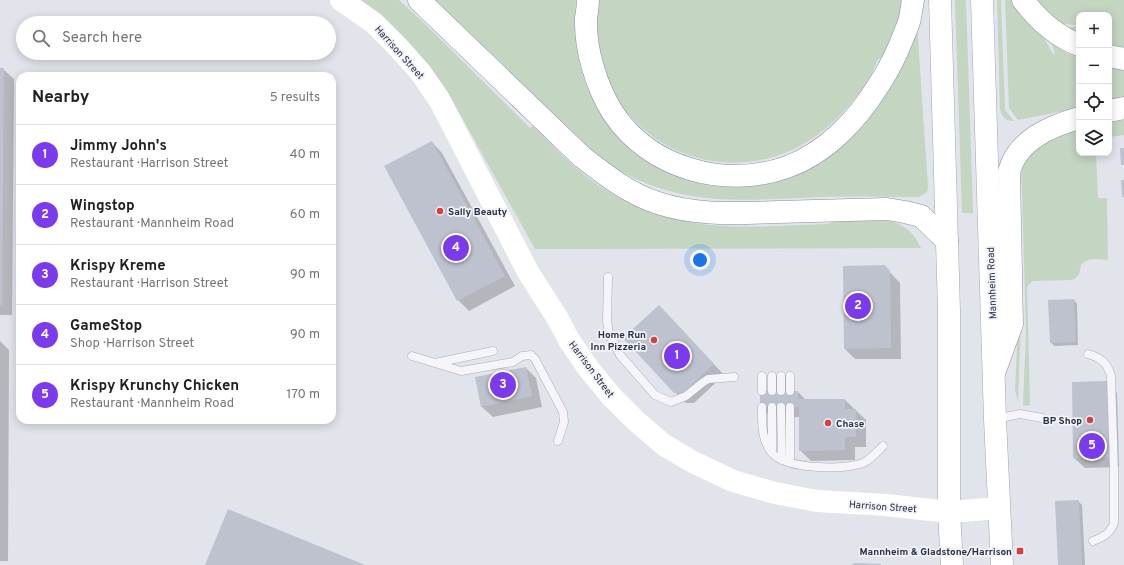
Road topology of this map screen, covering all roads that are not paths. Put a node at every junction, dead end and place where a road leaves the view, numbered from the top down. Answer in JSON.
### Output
{"nodes":[{"id":1,"x":341,"y":0,"type":"edge"},
{"id":2,"x":419,"y":0,"type":"edge"},
{"id":3,"x":588,"y":0,"type":"edge"},
{"id":4,"x":913,"y":0,"type":"edge"},
{"id":5,"x":940,"y":0,"type":"edge"},
{"id":6,"x":982,"y":0,"type":"edge"},
{"id":7,"x":1023,"y":0,"type":"edge"},
{"id":8,"x":1076,"y":43,"type":"edge"},
{"id":9,"x":1112,"y":57,"type":"edge"},
{"id":10,"x":1124,"y":59,"type":"edge"},
{"id":11,"x":1124,"y":108,"type":"edge"},
{"id":12,"x":1112,"y":110,"type":"edge"},
{"id":13,"x":1076,"y":119,"type":"edge"},
{"id":14,"x":947,"y":241,"type":"junction"},
{"id":15,"x":608,"y":277,"type":"dead end"},
{"id":16,"x":493,"y":351,"type":"dead end"},
{"id":17,"x":1088,"y":354,"type":"dead end"},
{"id":18,"x":412,"y":356,"type":"dead end"},
{"id":19,"x":434,"y":363,"type":"junction"},
{"id":20,"x":994,"y":373,"type":"junction"},
{"id":21,"x":762,"y":376,"type":"dead end"},
{"id":22,"x":772,"y":376,"type":"dead end"},
{"id":23,"x":786,"y":376,"type":"dead end"},
{"id":24,"x":734,"y":377,"type":"dead end"},
{"id":25,"x":762,"y":391,"type":"dead end"},
{"id":26,"x":772,"y":391,"type":"dead end"},
{"id":27,"x":786,"y":391,"type":"dead end"},
{"id":28,"x":762,"y":407,"type":"dead end"},
{"id":29,"x":772,"y":407,"type":"dead end"},
{"id":30,"x":786,"y":407,"type":"dead end"},
{"id":31,"x":1042,"y":418,"type":"dead end"},
{"id":32,"x":995,"y":419,"type":"junction"},
{"id":33,"x":558,"y":441,"type":"dead end"},
{"id":34,"x":883,"y":446,"type":"dead end"},
{"id":35,"x":772,"y":453,"type":"junction"},
{"id":36,"x":786,"y":461,"type":"junction"},
{"id":37,"x":998,"y":508,"type":"junction"},
{"id":38,"x":949,"y":512,"type":"junction"},
{"id":39,"x":1093,"y":541,"type":"dead end"},
{"id":40,"x":952,"y":565,"type":"edge"},
{"id":41,"x":1002,"y":565,"type":"edge"}],
"edges":[{"from":1,"to":38,"type":"main road","name":"Harrison Street"},
{"from":2,"to":14,"type":"main road"},
{"from":3,"to":4,"type":"main road"},
{"from":5,"to":14,"type":"main road"},
{"from":6,"to":20,"type":"main road","name":"Mannheim Road"},
{"from":7,"to":8,"type":"main road"},
{"from":9,"to":10,"type":"main road"},
{"from":11,"to":12,"type":"main road"},
{"from":13,"to":20,"type":"main road"},
{"from":14,"to":38,"type":"main road"},
{"from":15,"to":24,"type":"lane"},
{"from":16,"to":19,"type":"lane"},
{"from":17,"to":39,"type":"lane"},
{"from":18,"to":19,"type":"lane"},
{"from":19,"to":33,"type":"lane"},
{"from":20,"to":32,"type":"main road","name":"Mannheim Road"},
{"from":21,"to":25,"type":"lane"},
{"from":22,"to":26,"type":"lane"},
{"from":23,"to":27,"type":"lane"},
{"from":28,"to":35,"type":"lane"},
{"from":29,"to":35,"type":"lane"},
{"from":30,"to":36,"type":"lane"},
{"from":31,"to":32,"type":"lane"},
{"from":32,"to":37,"type":"main road","name":"Mannheim Road"},
{"from":34,"to":36,"type":"lane"},
{"from":35,"to":36,"type":"lane"},
{"from":37,"to":38,"type":"main road","name":"Harrison Street"},
{"from":37,"to":41,"type":"main road","name":"Mannheim Road"},
{"from":38,"to":40,"type":"main road"}]}
